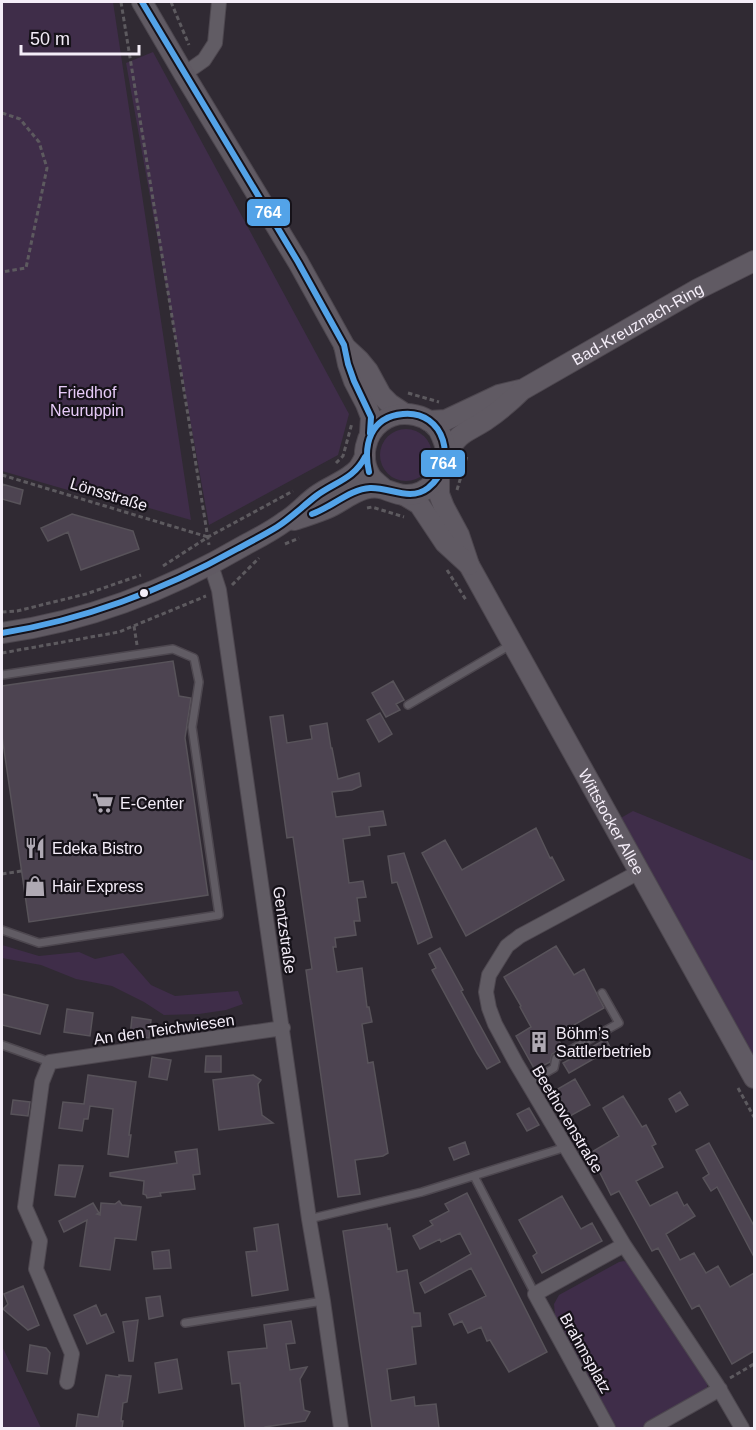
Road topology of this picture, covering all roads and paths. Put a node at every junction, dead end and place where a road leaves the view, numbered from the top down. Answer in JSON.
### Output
{"nodes":[{"id":1,"x":121,"y":2,"type":"edge"},
{"id":2,"x":142,"y":2,"type":"edge"},
{"id":3,"x":219,"y":2,"type":"edge"},
{"id":4,"x":184,"y":74,"type":"junction"},
{"id":5,"x":2,"y":113,"type":"edge"},
{"id":6,"x":754,"y":261,"type":"edge"},
{"id":7,"x":2,"y":272,"type":"edge"},
{"id":8,"x":522,"y":390,"type":"junction"},
{"id":9,"x":445,"y":402,"type":"dead end"},
{"id":10,"x":367,"y":403,"type":"junction"},
{"id":11,"x":405,"y":414,"type":"junction"},
{"id":12,"x":429,"y":421,"type":"junction"},
{"id":13,"x":370,"y":433,"type":"junction"},
{"id":14,"x":447,"y":453,"type":"junction"},
{"id":15,"x":365,"y":457,"type":"junction"},
{"id":16,"x":336,"y":462,"type":"dead end"},
{"id":17,"x":2,"y":475,"type":"edge"},
{"id":18,"x":439,"y":478,"type":"junction"},
{"id":19,"x":298,"y":487,"type":"dead end"},
{"id":20,"x":383,"y":488,"type":"junction"},
{"id":21,"x":404,"y":495,"type":"junction"},
{"id":22,"x":285,"y":522,"type":"junction"},
{"id":23,"x":208,"y":537,"type":"junction"},
{"id":24,"x":211,"y":565,"type":"junction"},
{"id":25,"x":469,"y":565,"type":"junction"},
{"id":26,"x":161,"y":567,"type":"dead end"},
{"id":27,"x":146,"y":573,"type":"dead end"},
{"id":28,"x":2,"y":612,"type":"edge"},
{"id":29,"x":135,"y":626,"type":"dead end"},
{"id":30,"x":2,"y":633,"type":"edge"},
{"id":31,"x":512,"y":644,"type":"junction"},
{"id":32,"x":138,"y":654,"type":"junction"},
{"id":33,"x":2,"y":675,"type":"edge"},
{"id":34,"x":408,"y":705,"type":"dead end"},
{"id":35,"x":22,"y":871,"type":"dead end"},
{"id":36,"x":639,"y":872,"type":"junction"},
{"id":37,"x":2,"y":874,"type":"edge"},
{"id":38,"x":2,"y":930,"type":"edge"},
{"id":39,"x":602,"y":993,"type":"dead end"},
{"id":40,"x":283,"y":1028,"type":"junction"},
{"id":41,"x":2,"y":1046,"type":"edge"},
{"id":42,"x":50,"y":1062,"type":"junction"},
{"id":43,"x":754,"y":1078,"type":"edge"},
{"id":44,"x":528,"y":1083,"type":"junction"},
{"id":45,"x":566,"y":1147,"type":"junction"},
{"id":46,"x":474,"y":1176,"type":"junction"},
{"id":47,"x":309,"y":1219,"type":"junction"},
{"id":48,"x":624,"y":1245,"type":"junction"},
{"id":49,"x":535,"y":1294,"type":"junction"},
{"id":50,"x":323,"y":1301,"type":"junction"},
{"id":51,"x":185,"y":1323,"type":"dead end"},
{"id":52,"x":754,"y":1364,"type":"edge"},
{"id":53,"x":67,"y":1382,"type":"dead end"},
{"id":54,"x":719,"y":1387,"type":"junction"},
{"id":55,"x":340,"y":1428,"type":"edge"},
{"id":56,"x":608,"y":1428,"type":"edge"},
{"id":57,"x":651,"y":1428,"type":"edge"},
{"id":58,"x":742,"y":1428,"type":"edge"}],
"edges":[{"from":1,"to":23,"type":"path"},
{"from":2,"to":4,"type":"main road"},
{"from":3,"to":4,"type":"street"},
{"from":4,"to":10,"type":"main road"},
{"from":5,"to":7,"type":"path"},
{"from":6,"to":8,"type":"main road","name":"Bad-Kreuznach-Ring"},
{"from":8,"to":12,"type":"main road","name":"Bad-Kreuznach-Ring"},
{"from":8,"to":14,"type":"main road","name":"Bad-Kreuznach-Ring"},
{"from":9,"to":10,"type":"path"},
{"from":10,"to":11,"type":"main road"},
{"from":10,"to":13,"type":"main road"},
{"from":10,"to":16,"type":"path"},
{"from":11,"to":12,"type":"main road"},
{"from":11,"to":13,"type":"main road"},
{"from":12,"to":14,"type":"main road"},
{"from":13,"to":15,"type":"main road"},
{"from":14,"to":18,"type":"main road"},
{"from":15,"to":20,"type":"main road"},
{"from":15,"to":22,"type":"main road"},
{"from":17,"to":23,"type":"path","name":"Lönsstraße"},
{"from":18,"to":21,"type":"main road"},
{"from":18,"to":25,"type":"main road"},
{"from":19,"to":23,"type":"path"},
{"from":20,"to":21,"type":"main road"},
{"from":20,"to":22,"type":"main road"},
{"from":21,"to":25,"type":"main road"},
{"from":22,"to":24,"type":"main road"},
{"from":23,"to":24,"type":"path"},
{"from":23,"to":26,"type":"path"},
{"from":24,"to":30,"type":"main road"},
{"from":24,"to":40,"type":"street","name":"Gentzstraße"},
{"from":25,"to":31,"type":"main road","name":"Wittstocker Allee"},
{"from":27,"to":28,"type":"path"},
{"from":29,"to":32,"type":"path"},
{"from":31,"to":34,"type":"lane"},
{"from":31,"to":36,"type":"main road","name":"Wittstocker Allee"},
{"from":32,"to":33,"type":"lane"},
{"from":32,"to":38,"type":"lane"},
{"from":35,"to":37,"type":"path"},
{"from":36,"to":43,"type":"main road","name":"Wittstocker Allee"},
{"from":36,"to":44,"type":"street","name":"Beethovenstraße"},
{"from":39,"to":44,"type":"lane"},
{"from":40,"to":42,"type":"street","name":"An den Teichwiesen"},
{"from":40,"to":47,"type":"street","name":"Gentzstraße"},
{"from":41,"to":42,"type":"lane","name":"An den Teichwiesen"},
{"from":42,"to":53,"type":"street"},
{"from":44,"to":45,"type":"street","name":"Beethovenstraße"},
{"from":45,"to":46,"type":"lane"},
{"from":45,"to":48,"type":"street","name":"Beethovenstraße"},
{"from":46,"to":47,"type":"lane"},
{"from":46,"to":49,"type":"lane","name":"Brahmsplatz"},
{"from":47,"to":50,"type":"street","name":"Gentzstraße"},
{"from":48,"to":49,"type":"street"},
{"from":48,"to":54,"type":"street","name":"Beethovenstraße"},
{"from":49,"to":56,"type":"street","name":"Brahmsplatz"},
{"from":50,"to":51,"type":"lane"},
{"from":50,"to":55,"type":"street","name":"Gentzstraße"},
{"from":52,"to":54,"type":"path"},
{"from":54,"to":57,"type":"street"},
{"from":54,"to":58,"type":"street","name":"Beethovenstraße"}]}
